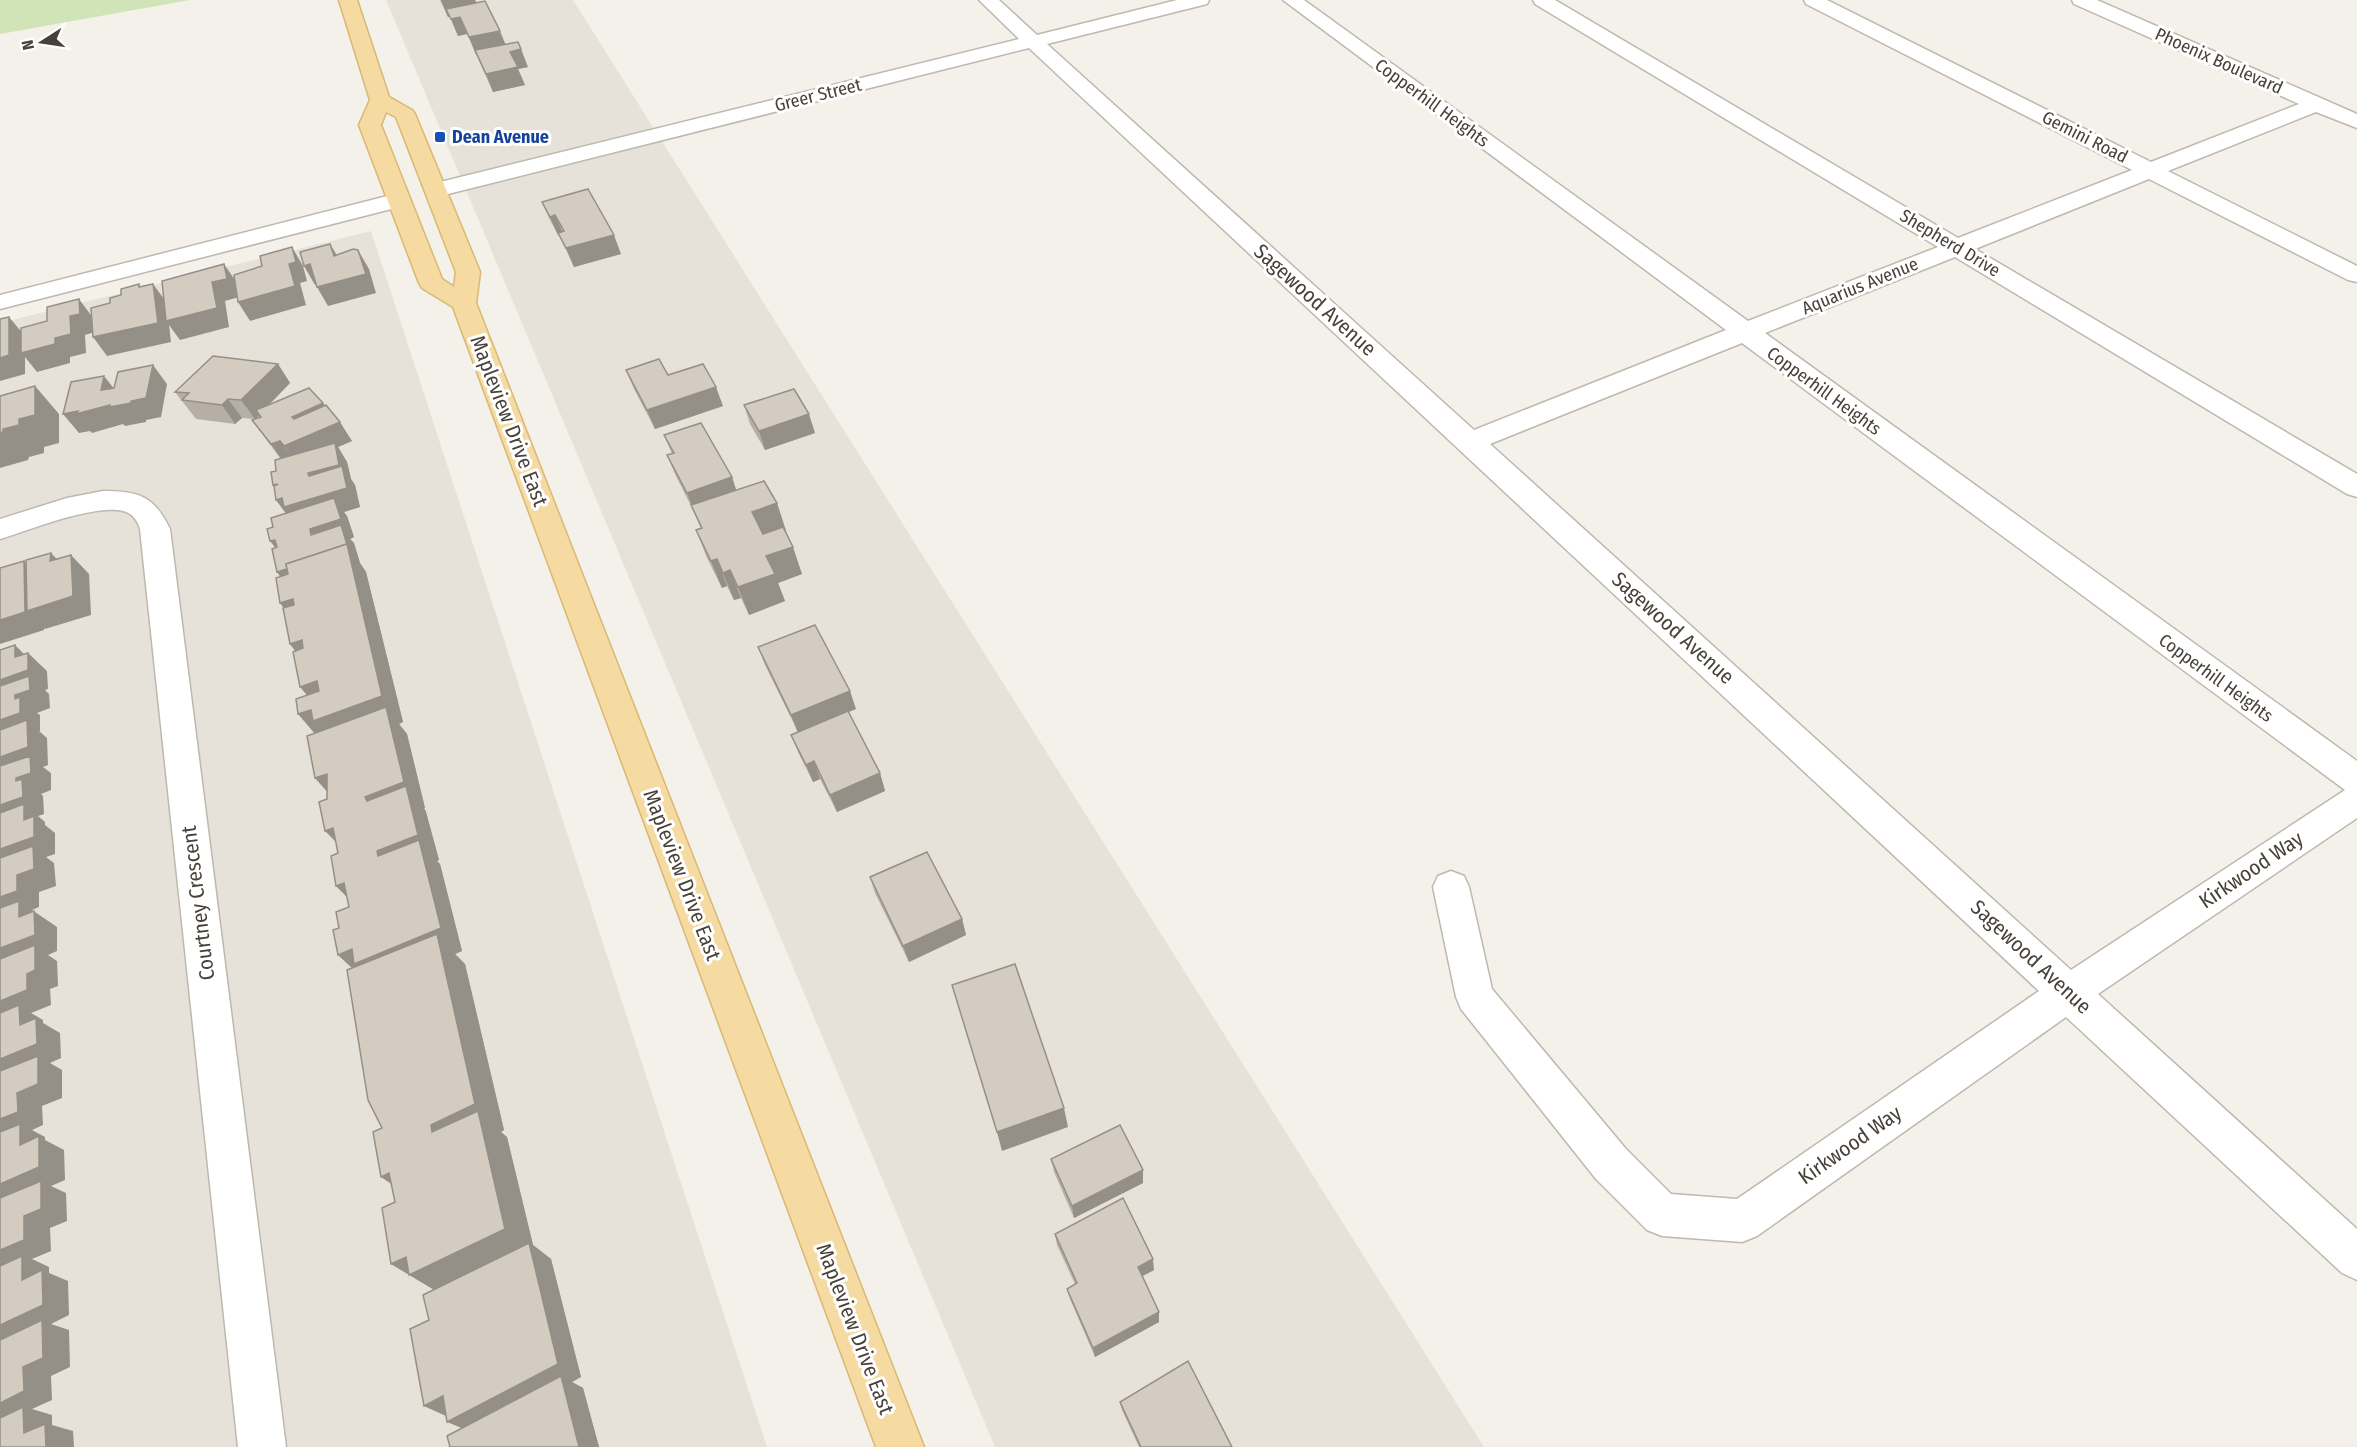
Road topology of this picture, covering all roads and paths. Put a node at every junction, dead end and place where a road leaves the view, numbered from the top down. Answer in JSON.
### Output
{"nodes":[{"id":1,"x":348,"y":0,"type":"edge"},
{"id":2,"x":988,"y":0,"type":"edge"},
{"id":3,"x":1200,"y":0,"type":"edge"},
{"id":4,"x":1292,"y":0,"type":"edge"},
{"id":5,"x":1542,"y":0,"type":"edge"},
{"id":6,"x":1813,"y":0,"type":"edge"},
{"id":7,"x":2081,"y":0,"type":"edge"},
{"id":8,"x":1034,"y":41,"type":"junction"},
{"id":9,"x":380,"y":100,"type":"junction"},
{"id":10,"x":2317,"y":104,"type":"junction"},
{"id":11,"x":2357,"y":122,"type":"edge"},
{"id":12,"x":2151,"y":170,"type":"junction"},
{"id":13,"x":436,"y":190,"type":"junction"},
{"id":14,"x":399,"y":200,"type":"junction"},
{"id":15,"x":1956,"y":247,"type":"junction"},
{"id":16,"x":2357,"y":275,"type":"edge"},
{"id":17,"x":0,"y":302,"type":"edge"},
{"id":18,"x":464,"y":303,"type":"junction"},
{"id":19,"x":1743,"y":333,"type":"junction"},
{"id":20,"x":1470,"y":442,"type":"junction"},
{"id":21,"x":2357,"y":487,"type":"edge"},
{"id":22,"x":0,"y":529,"type":"edge"},
{"id":23,"x":2357,"y":780,"type":"edge"},
{"id":24,"x":2357,"y":800,"type":"edge"},
{"id":25,"x":1451,"y":886,"type":"dead end"},
{"id":26,"x":2070,"y":992,"type":"junction"},
{"id":27,"x":2357,"y":1258,"type":"edge"},
{"id":28,"x":262,"y":1447,"type":"edge"},
{"id":29,"x":900,"y":1447,"type":"edge"}],
"edges":[{"from":1,"to":9,"type":"main road"},
{"from":2,"to":8,"type":"street","name":"Sagewood Avenue"},
{"from":3,"to":8,"type":"street","name":"Greer Street"},
{"from":4,"to":19,"type":"street","name":"Copperhill Heights"},
{"from":5,"to":15,"type":"street","name":"Shepherd Drive"},
{"from":6,"to":12,"type":"street","name":"Gemini Road"},
{"from":7,"to":10,"type":"street","name":"Phoenix Boulevard"},
{"from":8,"to":13,"type":"street","name":"Greer Street"},
{"from":8,"to":20,"type":"street","name":"Sagewood Avenue"},
{"from":9,"to":13,"type":"main road","name":"Mapleview Drive East"},
{"from":9,"to":14,"type":"main road"},
{"from":10,"to":11,"type":"street","name":"Phoenix Boulevard"},
{"from":10,"to":12,"type":"street","name":"Aquarius Avenue"},
{"from":12,"to":15,"type":"street","name":"Aquarius Avenue"},
{"from":12,"to":16,"type":"street","name":"Gemini Road"},
{"from":13,"to":18,"type":"main road","name":"Mapleview Drive East"},
{"from":14,"to":17,"type":"street"},
{"from":14,"to":18,"type":"main road"},
{"from":15,"to":19,"type":"street","name":"Aquarius Avenue"},
{"from":15,"to":21,"type":"street","name":"Shepherd Drive"},
{"from":18,"to":29,"type":"main road","name":"Mapleview Drive East"},
{"from":19,"to":20,"type":"street","name":"Aquarius Avenue"},
{"from":19,"to":23,"type":"street","name":"Copperhill Heights"},
{"from":20,"to":26,"type":"street","name":"Sagewood Avenue"},
{"from":22,"to":28,"type":"street","name":"Courtney Crescent"},
{"from":24,"to":26,"type":"street","name":"Kirkwood Way"},
{"from":25,"to":26,"type":"street","name":"Kirkwood Way"},
{"from":26,"to":27,"type":"street","name":"Sagewood Avenue"}]}
